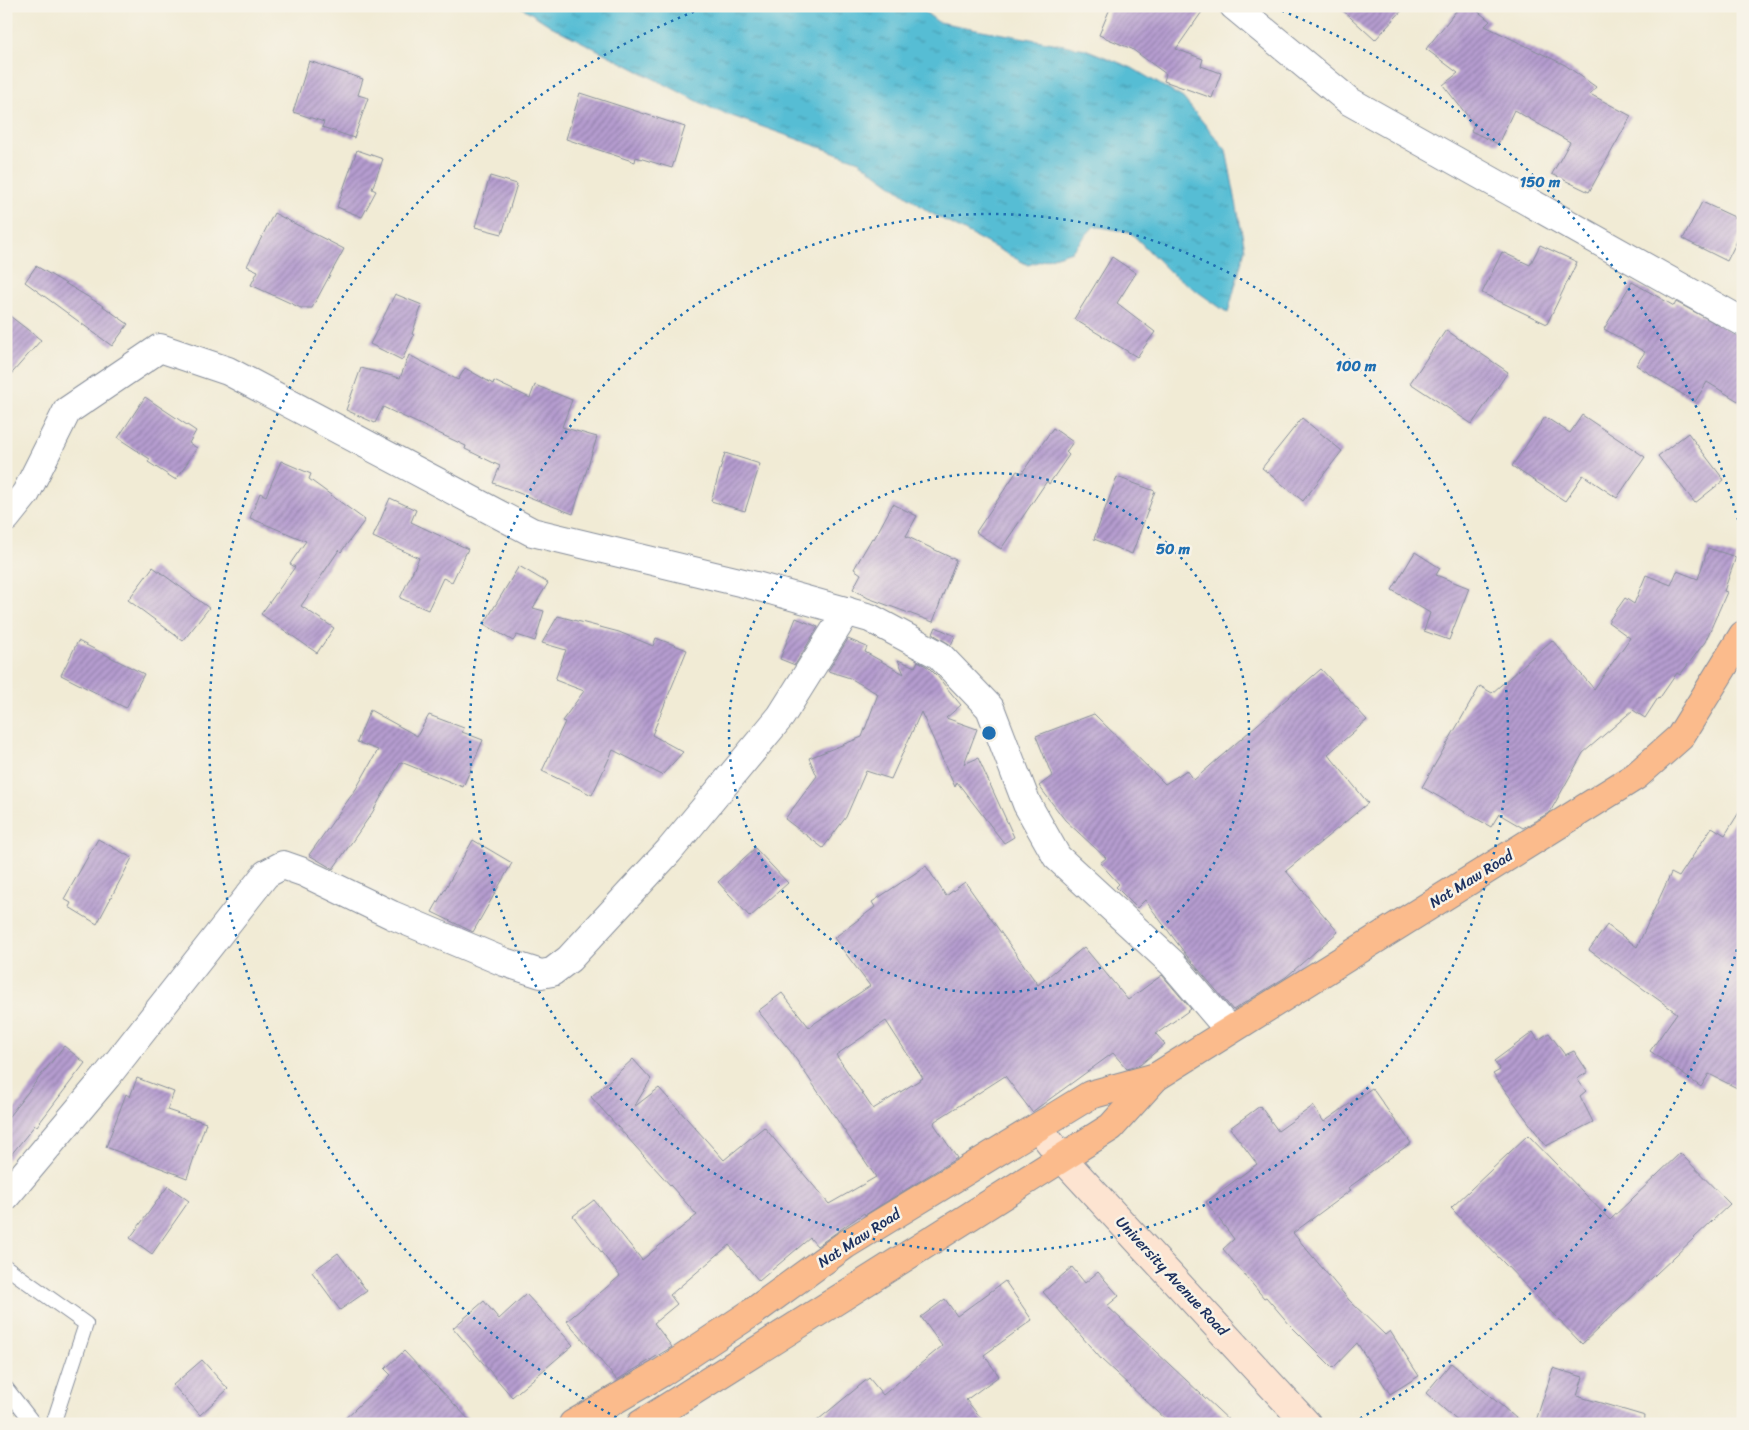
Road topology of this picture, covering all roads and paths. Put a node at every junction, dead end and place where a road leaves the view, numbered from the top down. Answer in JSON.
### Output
{"nodes":[{"id":1,"x":1234,"y":6,"type":"edge"},
{"id":2,"x":1743,"y":322,"type":"edge"},
{"id":3,"x":6,"y":518,"type":"edge"},
{"id":4,"x":846,"y":611,"type":"junction"},
{"id":5,"x":1743,"y":635,"type":"edge"},
{"id":6,"x":1229,"y":1030,"type":"junction"},
{"id":7,"x":1156,"y":1077,"type":"junction"},
{"id":8,"x":1038,"y":1127,"type":"junction"},
{"id":9,"x":1062,"y":1158,"type":"junction"},
{"id":10,"x":6,"y":1196,"type":"edge"},
{"id":11,"x":6,"y":1268,"type":"edge"},
{"id":12,"x":6,"y":1388,"type":"edge"},
{"id":13,"x":34,"y":1424,"type":"edge"},
{"id":14,"x":53,"y":1424,"type":"edge"},
{"id":15,"x":573,"y":1424,"type":"edge"},
{"id":16,"x":641,"y":1424,"type":"edge"},
{"id":17,"x":1307,"y":1424,"type":"edge"}],
"edges":[{"from":1,"to":2,"type":"street"},
{"from":3,"to":4,"type":"street"},
{"from":4,"to":6,"type":"street"},
{"from":4,"to":10,"type":"street"},
{"from":5,"to":6,"type":"main road","name":"Nat Maw Road"},
{"from":6,"to":7,"type":"main road","name":"Nat Maw Road"},
{"from":7,"to":8,"type":"main road","name":"Nat Maw Road"},
{"from":7,"to":9,"type":"main road","name":"Nat Maw Road"},
{"from":8,"to":9,"type":"main road","name":"University Avenue Road"},
{"from":8,"to":15,"type":"main road","name":"Nat Maw Road"},
{"from":9,"to":16,"type":"main road","name":"Nat Maw Road"},
{"from":9,"to":17,"type":"main road","name":"University Avenue Road"},
{"from":11,"to":14,"type":"lane"},
{"from":12,"to":13,"type":"lane"}]}
